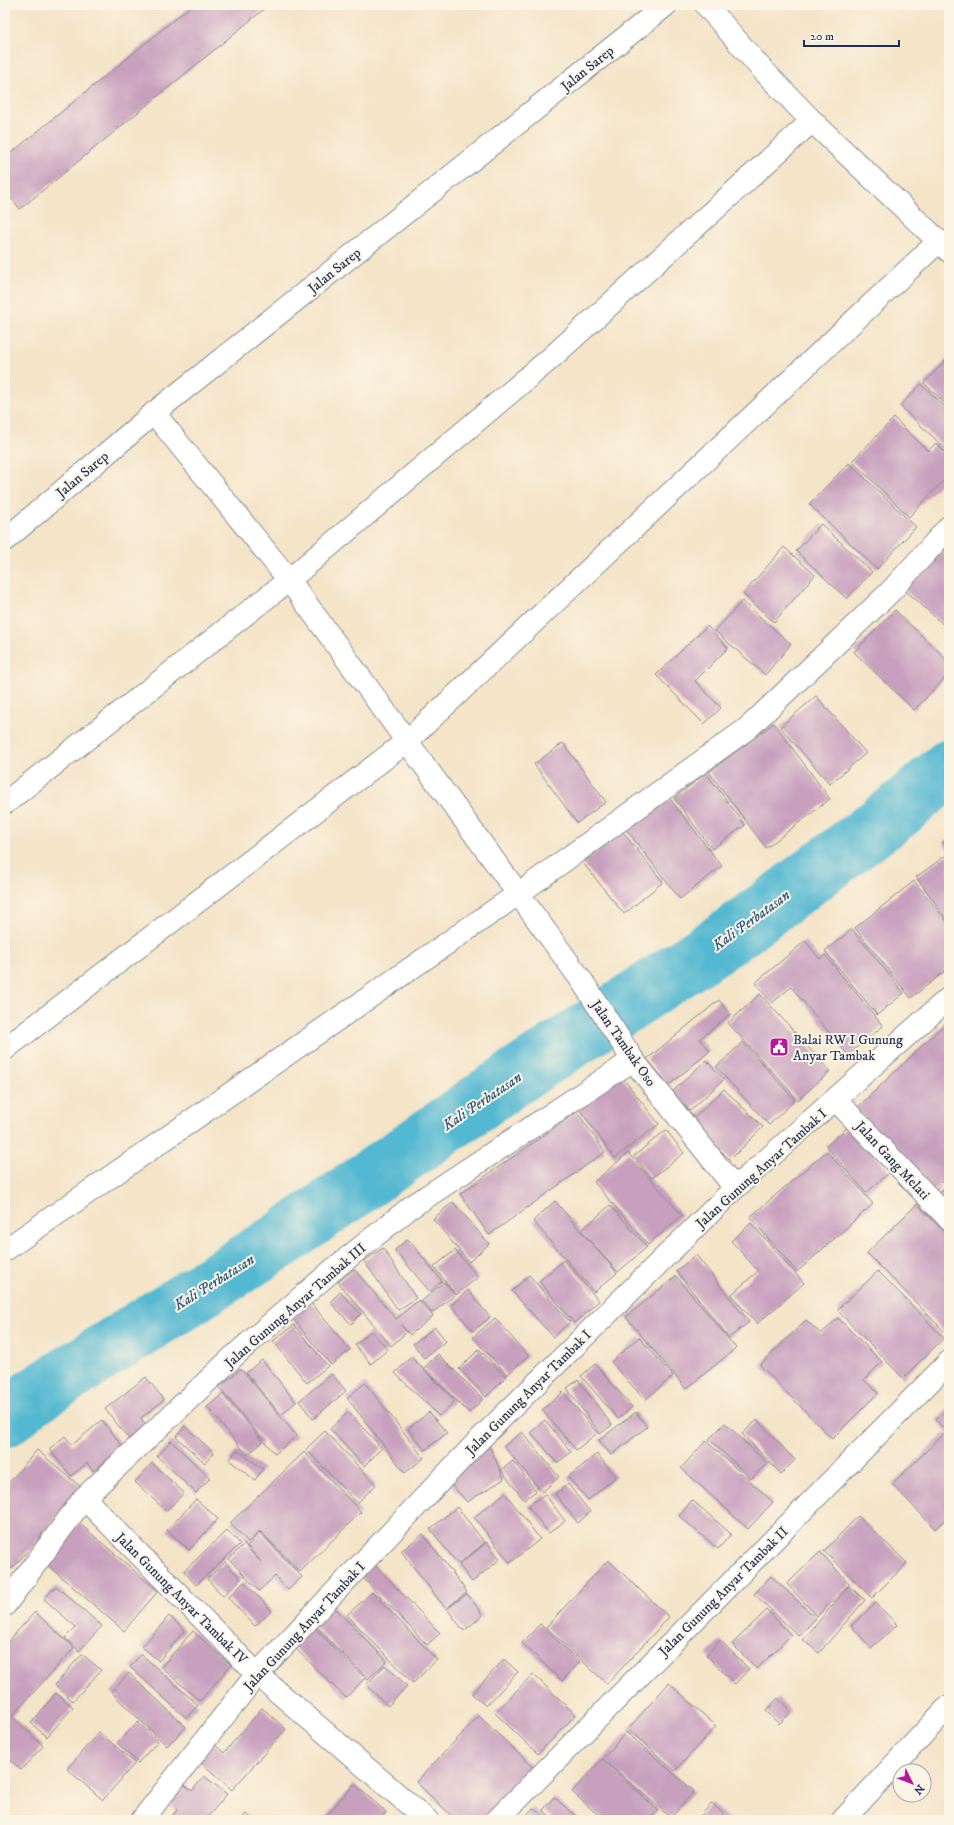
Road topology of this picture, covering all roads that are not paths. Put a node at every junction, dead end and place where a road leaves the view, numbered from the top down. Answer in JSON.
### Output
{"nodes":[{"id":1,"x":666,"y":5,"type":"edge"},
{"id":2,"x":706,"y":5,"type":"edge"},
{"id":3,"x":812,"y":121,"type":"junction"},
{"id":4,"x":944,"y":246,"type":"edge"},
{"id":5,"x":154,"y":413,"type":"junction"},
{"id":6,"x":949,"y":527,"type":"edge"},
{"id":7,"x":5,"y":540,"type":"edge"},
{"id":8,"x":288,"y":580,"type":"junction"},
{"id":9,"x":406,"y":742,"type":"junction"},
{"id":10,"x":5,"y":803,"type":"edge"},
{"id":11,"x":518,"y":894,"type":"junction"},
{"id":12,"x":949,"y":998,"type":"edge"},
{"id":13,"x":5,"y":1049,"type":"edge"},
{"id":14,"x":629,"y":1053,"type":"junction"},
{"id":15,"x":836,"y":1100,"type":"junction"},
{"id":16,"x":735,"y":1188,"type":"junction"},
{"id":17,"x":949,"y":1219,"type":"edge"},
{"id":18,"x":5,"y":1250,"type":"edge"},
{"id":19,"x":949,"y":1362,"type":"edge"},
{"id":20,"x":84,"y":1498,"type":"junction"},
{"id":21,"x":5,"y":1605,"type":"edge"},
{"id":22,"x":268,"y":1662,"type":"junction"},
{"id":23,"x":949,"y":1706,"type":"edge"},
{"id":24,"x":142,"y":1820,"type":"edge"},
{"id":25,"x":427,"y":1820,"type":"edge"},
{"id":26,"x":497,"y":1820,"type":"edge"},
{"id":27,"x":843,"y":1820,"type":"edge"}],
"edges":[{"from":1,"to":5,"type":"street","name":"Jalan Sarep"},
{"from":2,"to":3,"type":"street"},
{"from":3,"to":4,"type":"street"},
{"from":3,"to":8,"type":"street"},
{"from":4,"to":9,"type":"street"},
{"from":5,"to":7,"type":"street","name":"Jalan Sarep"},
{"from":5,"to":8,"type":"street","name":"Jalan Tambak Oso"},
{"from":6,"to":11,"type":"street"},
{"from":8,"to":9,"type":"street","name":"Jalan Tambak Oso"},
{"from":8,"to":10,"type":"street"},
{"from":9,"to":11,"type":"street","name":"Jalan Tambak Oso"},
{"from":9,"to":13,"type":"street"},
{"from":11,"to":14,"type":"street","name":"Jalan Tambak Oso"},
{"from":11,"to":18,"type":"street"},
{"from":12,"to":15,"type":"street","name":"Jalan Gunung Anyar Tambak I"},
{"from":14,"to":16,"type":"street","name":"Jalan Tambak Oso"},
{"from":14,"to":20,"type":"street","name":"Jalan Gunung Anyar Tambak III"},
{"from":15,"to":16,"type":"street","name":"Jalan Gunung Anyar Tambak I"},
{"from":15,"to":17,"type":"street","name":"Jalan Gang Melati"},
{"from":16,"to":22,"type":"street","name":"Jalan Gunung Anyar Tambak I"},
{"from":19,"to":26,"type":"street","name":"Jalan Gunung Anyar Tambak II"},
{"from":20,"to":21,"type":"street","name":"Jalan Gunung Anyar Tambak III"},
{"from":20,"to":22,"type":"street","name":"Jalan Gunung Anyar Tambak IV"},
{"from":22,"to":24,"type":"street","name":"Jalan Gunung Anyar Tambak I"},
{"from":22,"to":25,"type":"street","name":"Jalan Gunung Anyar Tambak IV"},
{"from":23,"to":27,"type":"street"}]}
